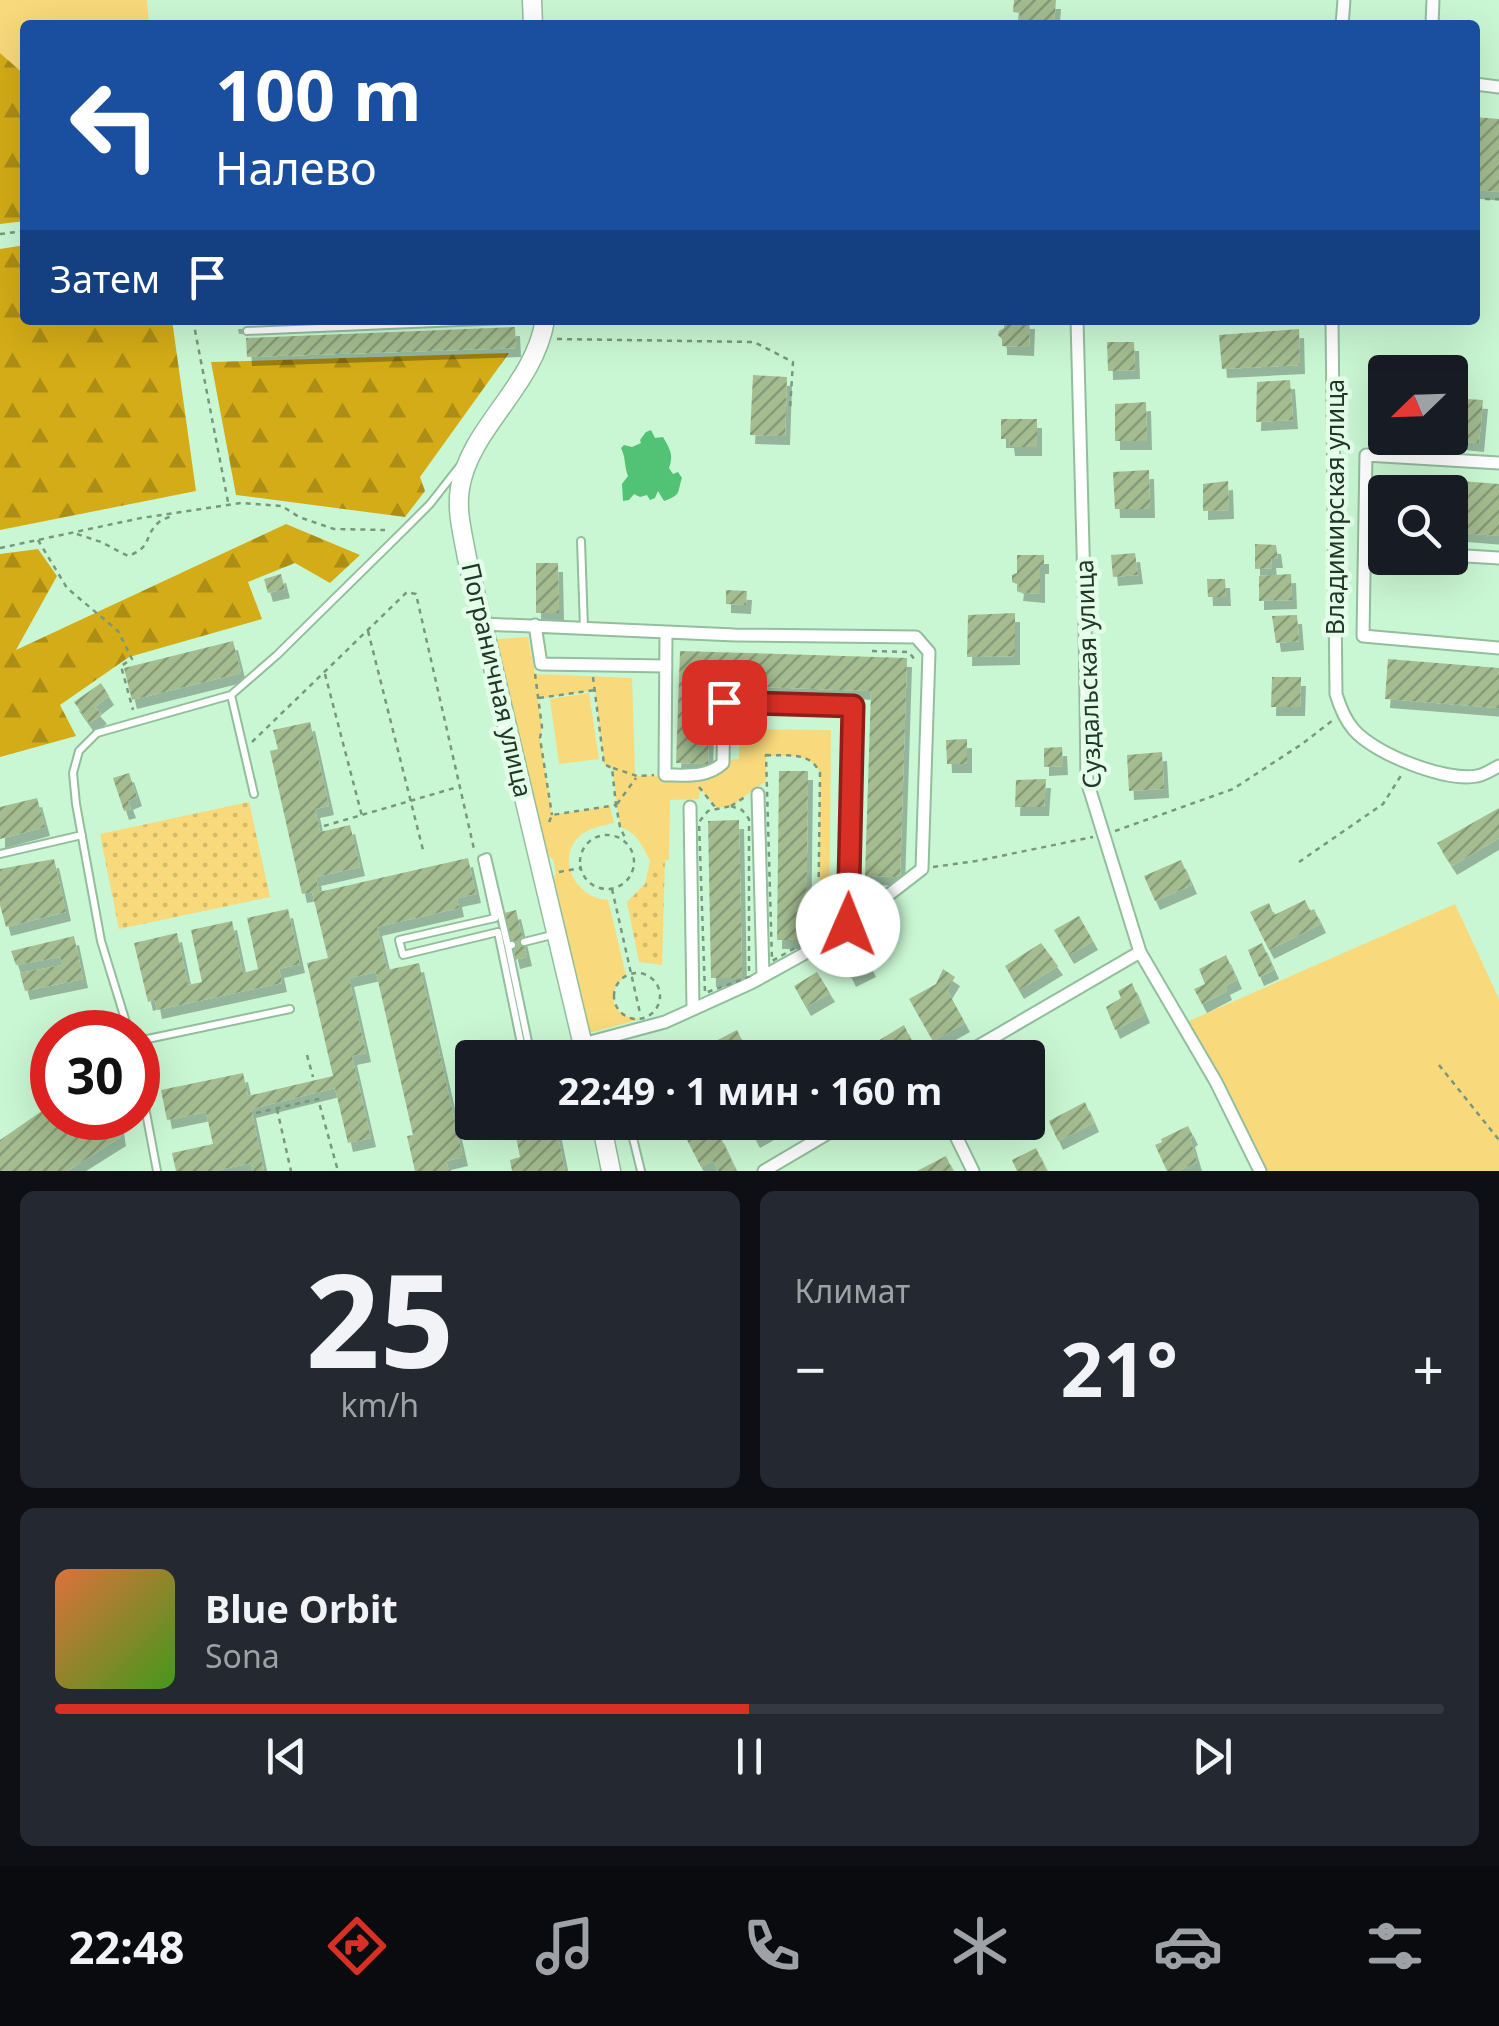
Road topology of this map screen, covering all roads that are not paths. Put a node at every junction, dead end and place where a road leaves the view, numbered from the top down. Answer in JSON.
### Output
{"nodes":[{"id":1,"x":388,"y":325,"type":"edge"},
{"id":2,"x":1076,"y":325,"type":"edge"},
{"id":3,"x":1332,"y":325,"type":"edge"},
{"id":4,"x":543,"y":330,"type":"edge"},
{"id":5,"x":247,"y":331,"type":"dead end"},
{"id":6,"x":476,"y":446,"type":"junction"},
{"id":7,"x":1499,"y":464,"type":"edge"},
{"id":8,"x":581,"y":540,"type":"dead end"},
{"id":9,"x":1365,"y":549,"type":"junction"},
{"id":10,"x":1368,"y":549,"type":"edge"},
{"id":11,"x":1468,"y":556,"type":"edge"},
{"id":12,"x":1499,"y":558,"type":"edge"},
{"id":13,"x":483,"y":624,"type":"junction"},
{"id":14,"x":535,"y":626,"type":"junction"},
{"id":15,"x":584,"y":628,"type":"junction"},
{"id":16,"x":666,"y":632,"type":"junction"},
{"id":17,"x":1499,"y":648,"type":"edge"},
{"id":18,"x":666,"y":666,"type":"junction"},
{"id":19,"x":231,"y":695,"type":"junction"},
{"id":20,"x":1499,"y":766,"type":"edge"},
{"id":21,"x":254,"y":794,"type":"dead end"},
{"id":22,"x":758,"y":794,"type":"dead end"},
{"id":23,"x":696,"y":806,"type":"road end"},
{"id":24,"x":82,"y":834,"type":"junction"},
{"id":25,"x":0,"y":854,"type":"edge"},
{"id":26,"x":848,"y":925,"type":"junction"},
{"id":27,"x":557,"y":933,"type":"junction"},
{"id":28,"x":524,"y":942,"type":"dead end"},
{"id":29,"x":1140,"y":952,"type":"junction"},
{"id":30,"x":763,"y":976,"type":"junction"},
{"id":31,"x":693,"y":1009,"type":"junction"},
{"id":32,"x":122,"y":1010,"type":"edge"},
{"id":33,"x":290,"y":1010,"type":"dead end"},
{"id":34,"x":160,"y":1036,"type":"edge"},
{"id":35,"x":582,"y":1040,"type":"edge"},
{"id":36,"x":613,"y":1040,"type":"edge"},
{"id":37,"x":989,"y":1040,"type":"edge"},
{"id":38,"x":525,"y":1058,"type":"edge"},
{"id":39,"x":152,"y":1140,"type":"edge"},
{"id":40,"x":603,"y":1140,"type":"edge"},
{"id":41,"x":633,"y":1140,"type":"edge"},
{"id":42,"x":817,"y":1140,"type":"edge"},
{"id":43,"x":958,"y":1140,"type":"edge"},
{"id":44,"x":607,"y":1170,"type":"edge"},
{"id":45,"x":158,"y":1171,"type":"edge"},
{"id":46,"x":641,"y":1171,"type":"edge"},
{"id":47,"x":764,"y":1171,"type":"edge"},
{"id":48,"x":973,"y":1171,"type":"edge"},
{"id":49,"x":1260,"y":1171,"type":"edge"}],
"edges":[{"from":1,"to":5,"type":"lane"},
{"from":2,"to":29,"type":"street","name":"Суздальская улица"},
{"from":3,"to":20,"type":"street","name":"Владимирская улица"},
{"from":4,"to":6,"type":"street","name":"Пограничная улица"},
{"from":6,"to":13,"type":"street","name":"Пограничная улица"},
{"from":6,"to":19,"type":"lane"},
{"from":7,"to":9,"type":"street"},
{"from":8,"to":15,"type":"lane"},
{"from":9,"to":10,"type":"street"},
{"from":9,"to":17,"type":"street"},
{"from":11,"to":12,"type":"street"},
{"from":13,"to":14,"type":"street"},
{"from":13,"to":27,"type":"street","name":"Пограничная улица"},
{"from":14,"to":15,"type":"street"},
{"from":14,"to":18,"type":"street"},
{"from":15,"to":16,"type":"street"},
{"from":16,"to":18,"type":"street"},
{"from":16,"to":26,"type":"street"},
{"from":18,"to":26,"type":"street"},
{"from":19,"to":21,"type":"lane"},
{"from":19,"to":24,"type":"lane"},
{"from":22,"to":30,"type":"street"},
{"from":23,"to":31,"type":"street"},
{"from":24,"to":25,"type":"lane"},
{"from":24,"to":32,"type":"lane"},
{"from":26,"to":30,"type":"street"},
{"from":27,"to":28,"type":"lane"},
{"from":27,"to":35,"type":"street","name":"Пограничная улица"},
{"from":29,"to":37,"type":"street"},
{"from":29,"to":49,"type":"street","name":"Суздальская улица"},
{"from":30,"to":31,"type":"street"},
{"from":31,"to":36,"type":"street"},
{"from":33,"to":34,"type":"lane"},
{"from":38,"to":38,"type":"lane"},
{"from":39,"to":45,"type":"lane"},
{"from":40,"to":44,"type":"street"},
{"from":41,"to":46,"type":"lane"},
{"from":42,"to":47,"type":"street"},
{"from":43,"to":48,"type":"street"}]}
